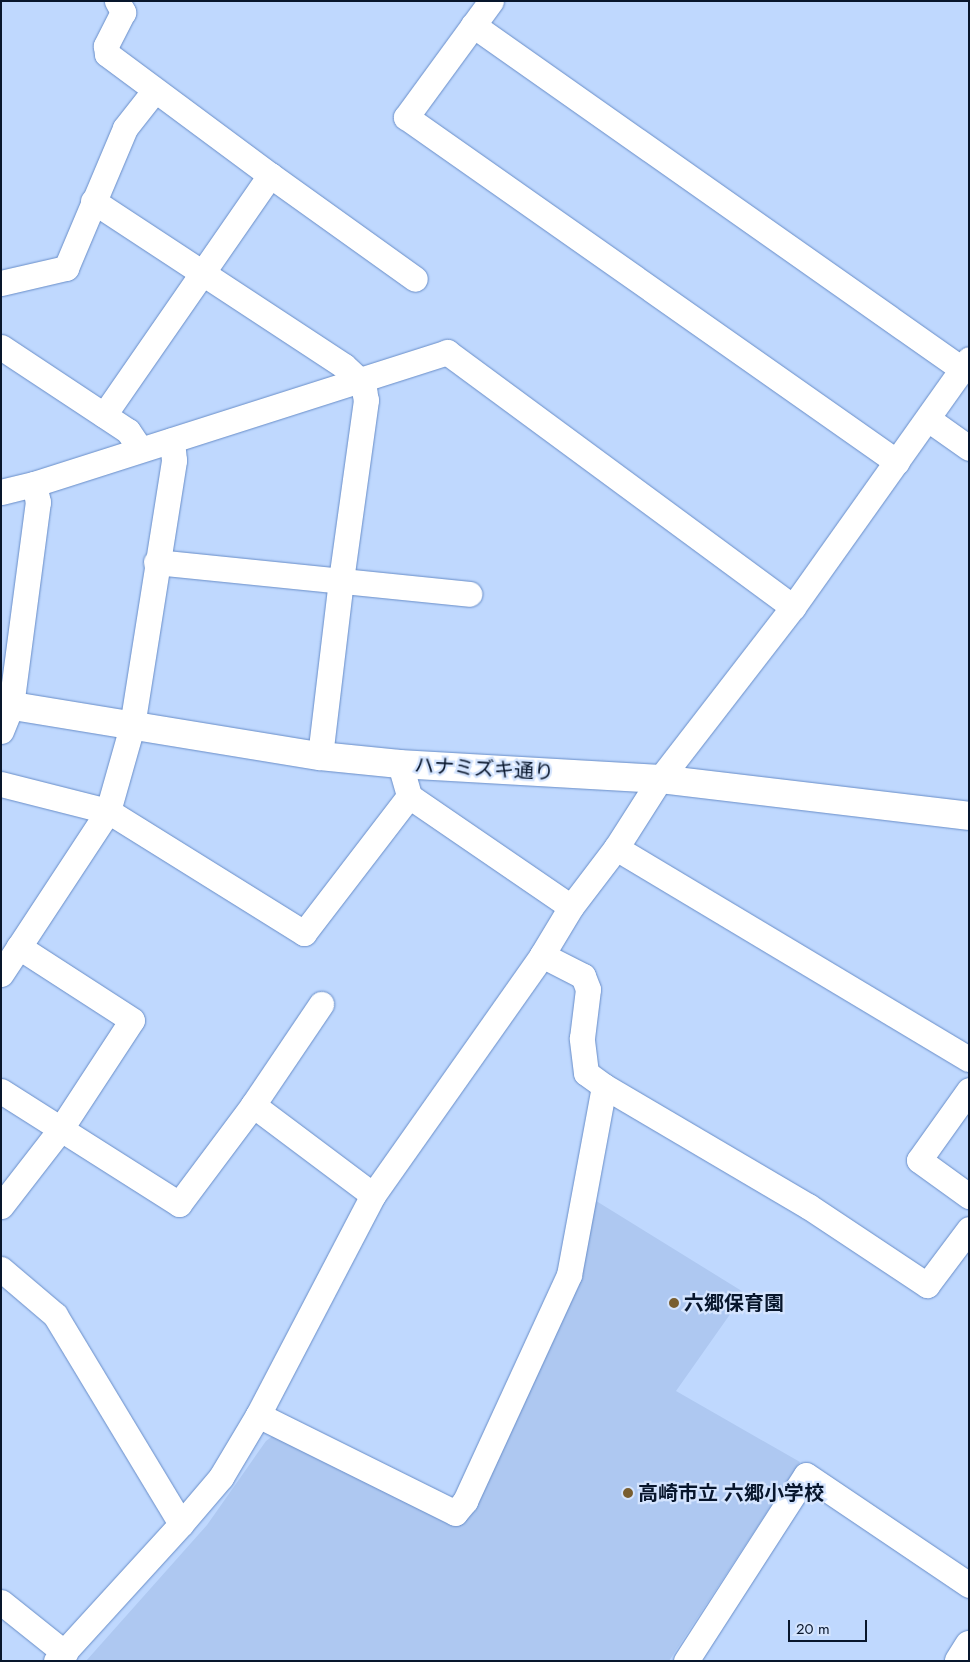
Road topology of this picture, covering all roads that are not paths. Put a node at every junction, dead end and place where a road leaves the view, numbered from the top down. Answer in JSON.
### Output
{"nodes":[{"id":1,"x":117,"y":1,"type":"edge"},
{"id":2,"x":491,"y":1,"type":"edge"},
{"id":3,"x":473,"y":25,"type":"junction"},
{"id":4,"x":155,"y":90,"type":"junction"},
{"id":5,"x":270,"y":175,"type":"junction"},
{"id":6,"x":93,"y":201,"type":"junction"},
{"id":7,"x":202,"y":272,"type":"junction"},
{"id":8,"x":416,"y":279,"type":"dead end"},
{"id":9,"x":1,"y":283,"type":"edge"},
{"id":10,"x":1,"y":347,"type":"edge"},
{"id":11,"x":965,"y":364,"type":"edge"},
{"id":12,"x":358,"y":380,"type":"junction"},
{"id":13,"x":104,"y":415,"type":"junction"},
{"id":14,"x":928,"y":419,"type":"junction"},
{"id":15,"x":172,"y":440,"type":"junction"},
{"id":16,"x":969,"y":448,"type":"edge"},
{"id":17,"x":140,"y":449,"type":"junction"},
{"id":18,"x":897,"y":462,"type":"junction"},
{"id":19,"x":34,"y":484,"type":"junction"},
{"id":20,"x":1,"y":492,"type":"edge"},
{"id":21,"x":156,"y":562,"type":"junction"},
{"id":22,"x":341,"y":580,"type":"junction"},
{"id":23,"x":469,"y":594,"type":"dead end"},
{"id":24,"x":793,"y":607,"type":"junction"},
{"id":25,"x":6,"y":705,"type":"edge"},
{"id":26,"x":132,"y":726,"type":"junction"},
{"id":27,"x":1,"y":731,"type":"edge"},
{"id":28,"x":320,"y":756,"type":"junction"},
{"id":29,"x":400,"y":764,"type":"junction"},
{"id":30,"x":660,"y":779,"type":"junction"},
{"id":31,"x":1,"y":784,"type":"edge"},
{"id":32,"x":410,"y":796,"type":"junction"},
{"id":33,"x":108,"y":811,"type":"junction"},
{"id":34,"x":969,"y":816,"type":"edge"},
{"id":35,"x":616,"y":848,"type":"junction"},
{"id":36,"x":571,"y":907,"type":"junction"},
{"id":37,"x":12,"y":948,"type":"edge"},
{"id":38,"x":542,"y":956,"type":"junction"},
{"id":39,"x":1,"y":974,"type":"edge"},
{"id":40,"x":321,"y":1004,"type":"dead end"},
{"id":41,"x":969,"y":1059,"type":"edge"},
{"id":42,"x":604,"y":1086,"type":"junction"},
{"id":43,"x":969,"y":1090,"type":"edge"},
{"id":44,"x":1,"y":1091,"type":"edge"},
{"id":45,"x":253,"y":1105,"type":"junction"},
{"id":46,"x":60,"y":1130,"type":"junction"},
{"id":47,"x":373,"y":1195,"type":"junction"},
{"id":48,"x":969,"y":1196,"type":"edge"},
{"id":49,"x":1,"y":1206,"type":"edge"},
{"id":50,"x":969,"y":1229,"type":"edge"},
{"id":51,"x":1,"y":1268,"type":"edge"},
{"id":52,"x":258,"y":1416,"type":"junction"},
{"id":53,"x":181,"y":1524,"type":"junction"},
{"id":54,"x":969,"y":1585,"type":"edge"},
{"id":55,"x":1,"y":1602,"type":"edge"},
{"id":56,"x":969,"y":1645,"type":"edge"},
{"id":57,"x":61,"y":1657,"type":"edge"},
{"id":58,"x":686,"y":1661,"type":"edge"},
{"id":59,"x":959,"y":1661,"type":"edge"}],
"edges":[{"from":1,"to":4,"type":"street"},
{"from":2,"to":3,"type":"street"},
{"from":3,"to":11,"type":"street"},
{"from":3,"to":18,"type":"street"},
{"from":4,"to":5,"type":"street"},
{"from":4,"to":6,"type":"street"},
{"from":5,"to":7,"type":"street"},
{"from":5,"to":8,"type":"street"},
{"from":6,"to":7,"type":"street"},
{"from":6,"to":9,"type":"street"},
{"from":7,"to":12,"type":"street"},
{"from":7,"to":13,"type":"street"},
{"from":10,"to":13,"type":"street"},
{"from":11,"to":14,"type":"street"},
{"from":12,"to":15,"type":"street"},
{"from":12,"to":22,"type":"street"},
{"from":12,"to":24,"type":"street"},
{"from":13,"to":17,"type":"street"},
{"from":14,"to":16,"type":"street"},
{"from":14,"to":18,"type":"street"},
{"from":15,"to":17,"type":"street"},
{"from":15,"to":21,"type":"street"},
{"from":17,"to":19,"type":"street"},
{"from":18,"to":24,"type":"street"},
{"from":19,"to":20,"type":"street"},
{"from":19,"to":25,"type":"street"},
{"from":21,"to":22,"type":"street"},
{"from":21,"to":26,"type":"street"},
{"from":22,"to":23,"type":"street"},
{"from":22,"to":28,"type":"street"},
{"from":24,"to":30,"type":"street"},
{"from":25,"to":26,"type":"street","name":"ハナミズキ通り"},
{"from":25,"to":27,"type":"street"},
{"from":26,"to":28,"type":"street","name":"ハナミズキ通り"},
{"from":26,"to":33,"type":"street"},
{"from":28,"to":29,"type":"street","name":"ハナミズキ通り"},
{"from":29,"to":30,"type":"street","name":"ハナミズキ通り"},
{"from":29,"to":32,"type":"street"},
{"from":30,"to":34,"type":"street","name":"ハナミズキ通り"},
{"from":30,"to":35,"type":"street"},
{"from":31,"to":33,"type":"street"},
{"from":32,"to":33,"type":"street"},
{"from":32,"to":36,"type":"street"},
{"from":33,"to":37,"type":"street"},
{"from":35,"to":36,"type":"street"},
{"from":35,"to":41,"type":"street"},
{"from":36,"to":38,"type":"street"},
{"from":37,"to":39,"type":"street"},
{"from":37,"to":46,"type":"street"},
{"from":38,"to":42,"type":"street"},
{"from":38,"to":47,"type":"street"},
{"from":40,"to":45,"type":"street"},
{"from":42,"to":50,"type":"street"},
{"from":42,"to":52,"type":"street"},
{"from":43,"to":48,"type":"street"},
{"from":44,"to":46,"type":"street"},
{"from":45,"to":46,"type":"street"},
{"from":45,"to":47,"type":"street"},
{"from":46,"to":49,"type":"street"},
{"from":47,"to":52,"type":"street"},
{"from":51,"to":53,"type":"street"},
{"from":52,"to":53,"type":"street"},
{"from":53,"to":57,"type":"street"},
{"from":54,"to":58,"type":"street"},
{"from":55,"to":57,"type":"street"},
{"from":56,"to":59,"type":"street"}]}
